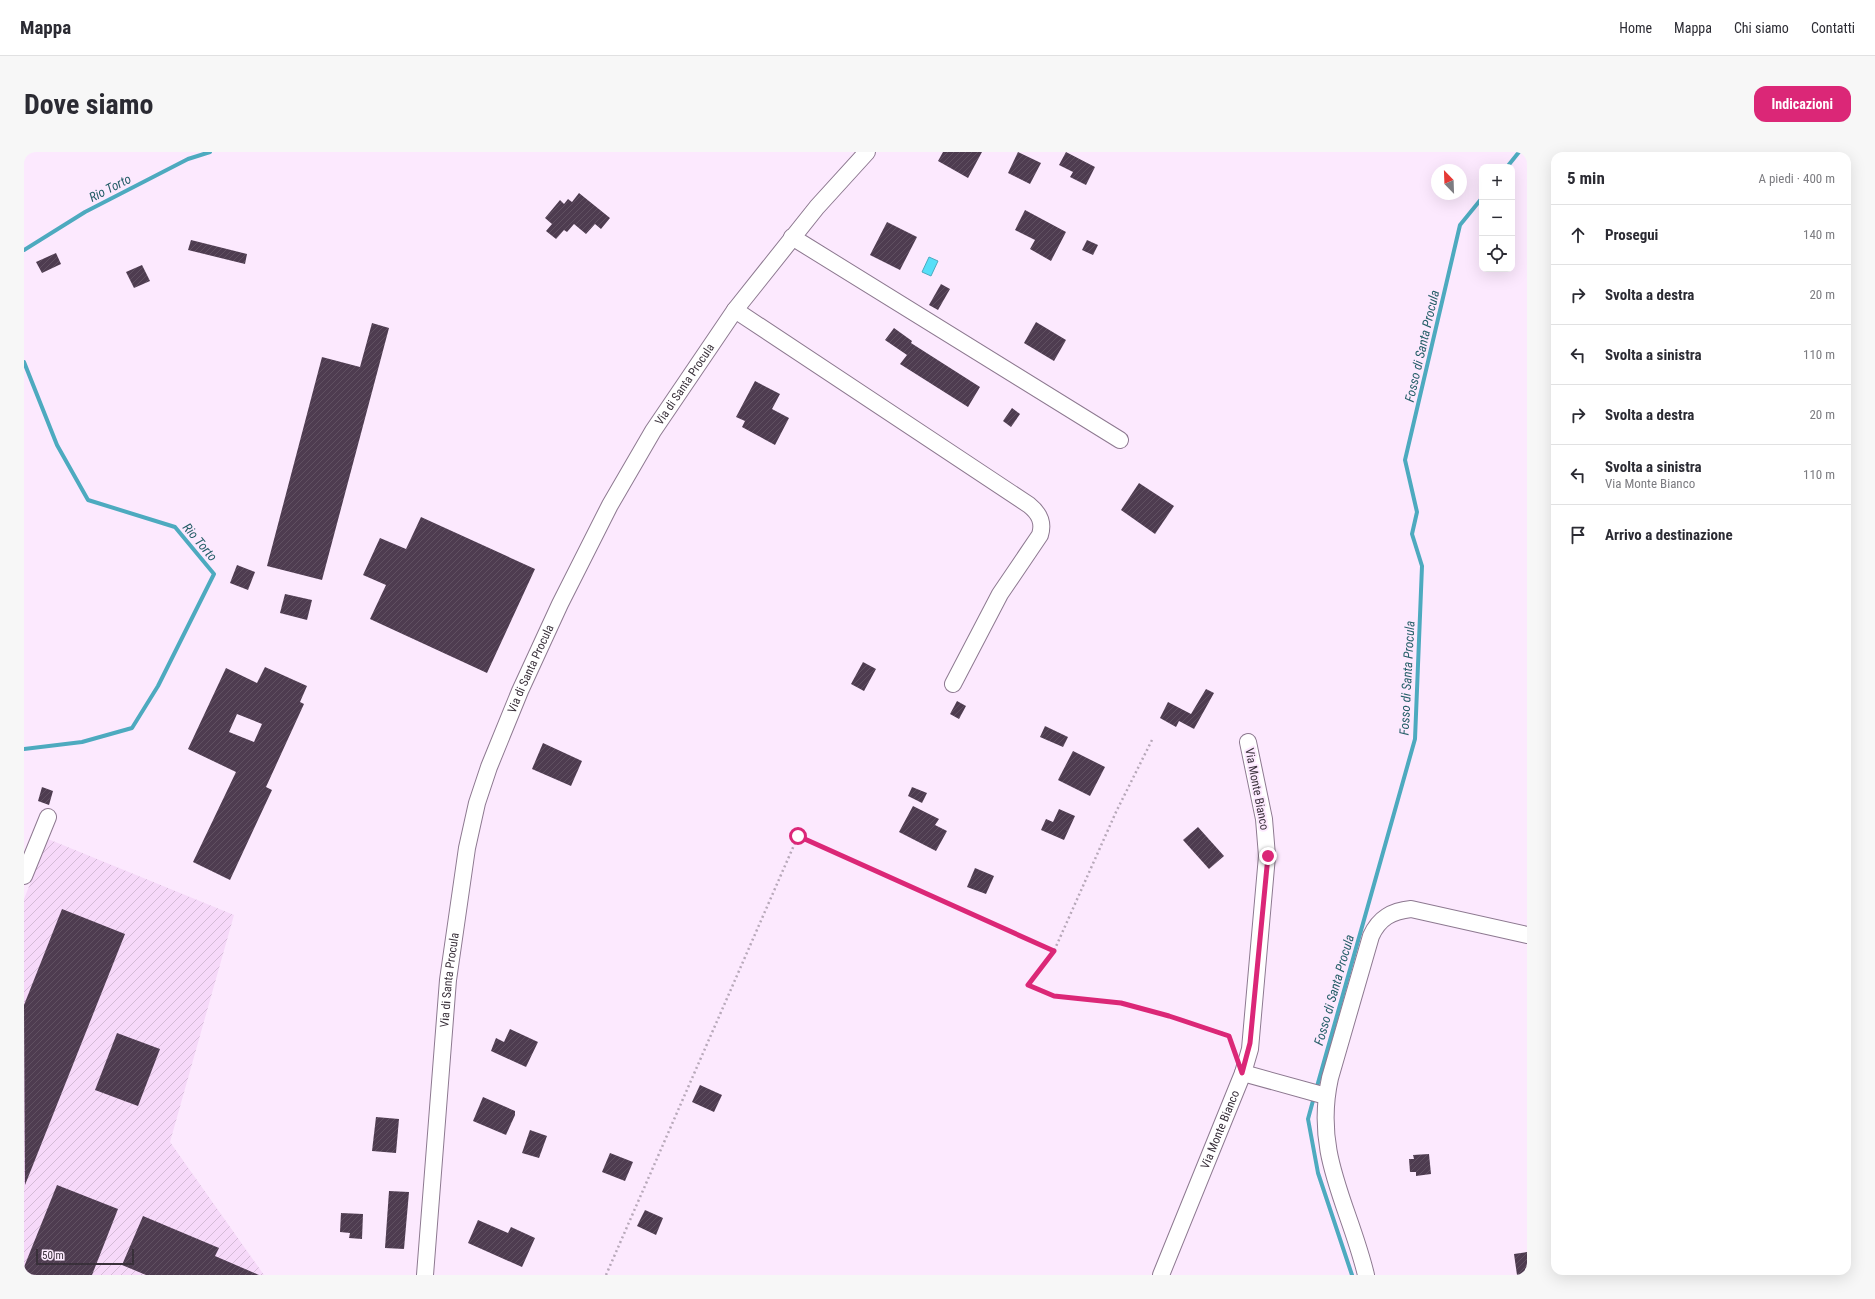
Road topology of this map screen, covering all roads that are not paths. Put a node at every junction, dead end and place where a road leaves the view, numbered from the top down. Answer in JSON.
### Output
{"nodes":[{"id":1,"x":867,"y":152,"type":"edge"},
{"id":2,"x":792,"y":237,"type":"junction"},
{"id":3,"x":735,"y":310,"type":"junction"},
{"id":4,"x":1120,"y":440,"type":"dead end"},
{"id":5,"x":953,"y":684,"type":"dead end"},
{"id":6,"x":1248,"y":742,"type":"dead end"},
{"id":7,"x":48,"y":817,"type":"dead end"},
{"id":8,"x":24,"y":876,"type":"edge"},
{"id":9,"x":1527,"y":935,"type":"edge"},
{"id":10,"x":1242,"y":1073,"type":"junction"},
{"id":11,"x":1326,"y":1096,"type":"junction"},
{"id":12,"x":425,"y":1275,"type":"edge"},
{"id":13,"x":1161,"y":1275,"type":"edge"},
{"id":14,"x":1366,"y":1275,"type":"edge"}],
"edges":[{"from":1,"to":2,"type":"street","name":"Via di Santa Procula"},
{"from":2,"to":3,"type":"street","name":"Via di Santa Procula"},
{"from":2,"to":4,"type":"street"},
{"from":3,"to":5,"type":"street"},
{"from":3,"to":12,"type":"street","name":"Via di Santa Procula"},
{"from":6,"to":10,"type":"street","name":"Via Monte Bianco"},
{"from":7,"to":8,"type":"street"},
{"from":9,"to":11,"type":"street"},
{"from":10,"to":11,"type":"street"},
{"from":10,"to":13,"type":"street","name":"Via Monte Bianco"},
{"from":11,"to":14,"type":"street"}]}
